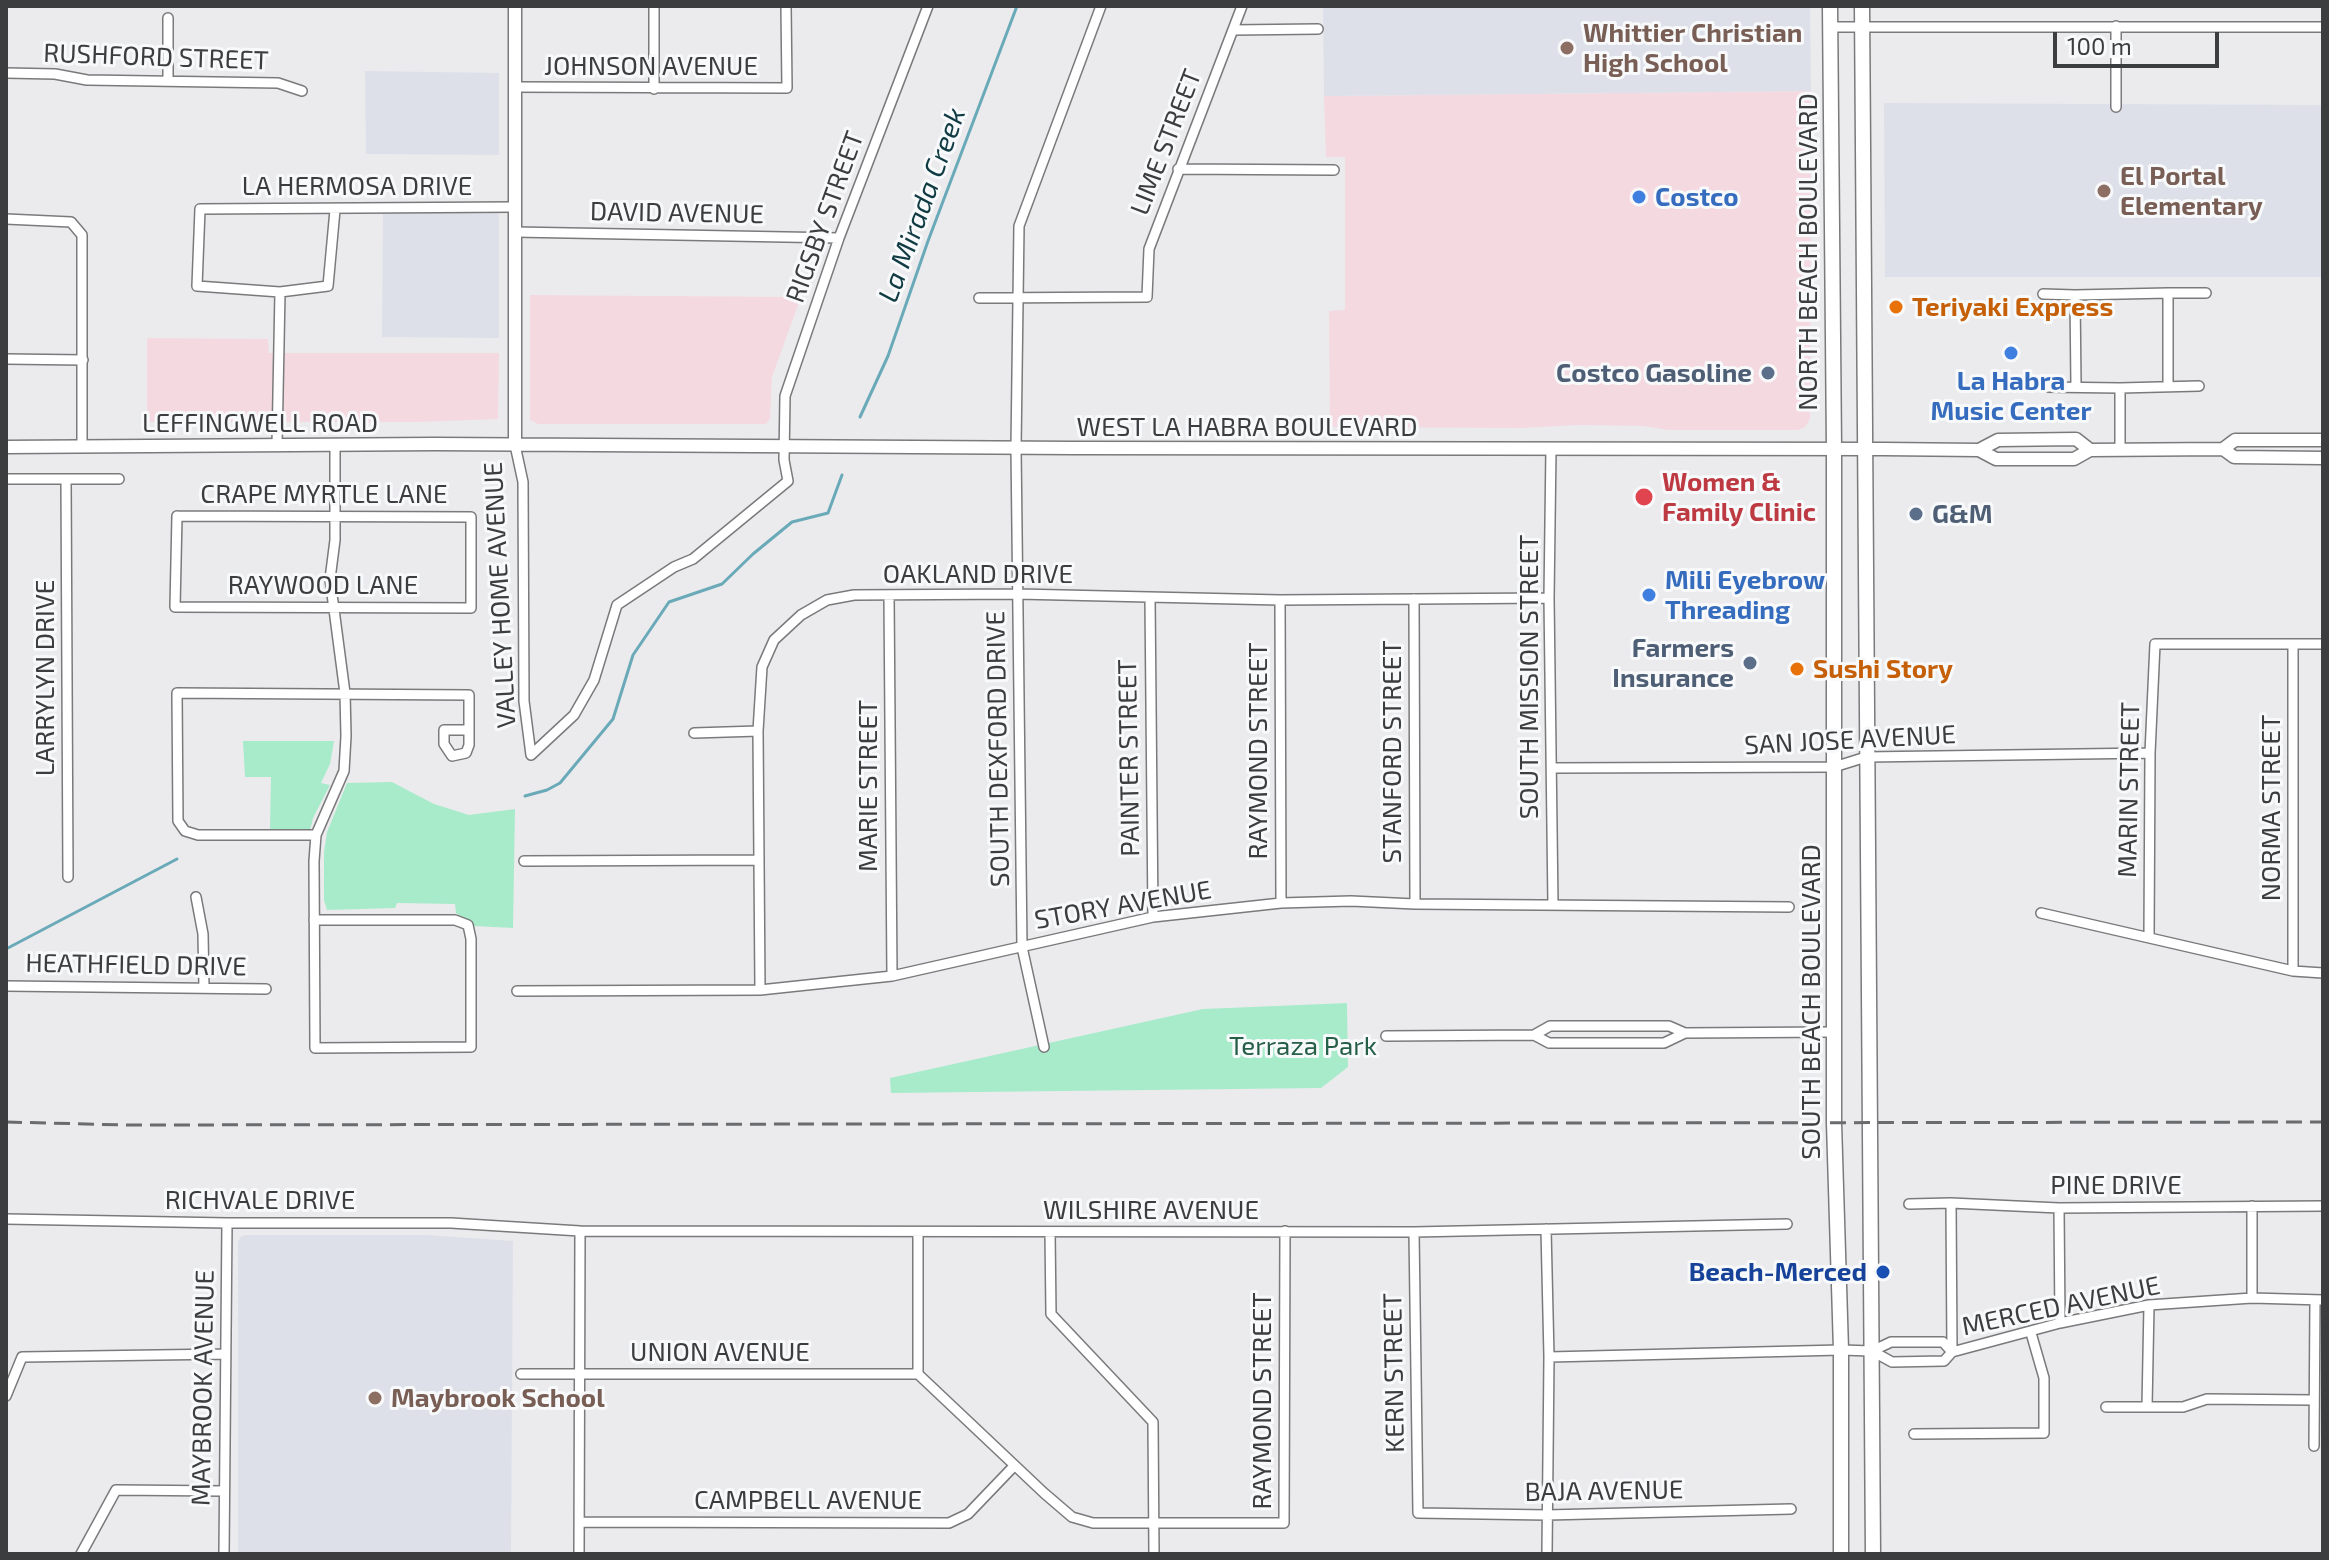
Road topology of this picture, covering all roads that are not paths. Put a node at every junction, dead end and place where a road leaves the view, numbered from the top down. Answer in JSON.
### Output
{"nodes":[{"id":1,"x":515,"y":6,"type":"edge"},
{"id":2,"x":654,"y":6,"type":"edge"},
{"id":3,"x":786,"y":6,"type":"edge"},
{"id":4,"x":928,"y":6,"type":"edge"},
{"id":5,"x":1101,"y":6,"type":"edge"},
{"id":6,"x":1242,"y":6,"type":"edge"},
{"id":7,"x":1830,"y":6,"type":"edge"},
{"id":8,"x":1862,"y":6,"type":"edge"},
{"id":9,"x":168,"y":18,"type":"dead end"},
{"id":10,"x":2116,"y":26,"type":"junction"},
{"id":11,"x":1830,"y":27,"type":"junction"},
{"id":12,"x":1862,"y":27,"type":"junction"},
{"id":13,"x":2323,"y":27,"type":"edge"},
{"id":14,"x":1318,"y":29,"type":"dead end"},
{"id":15,"x":1233,"y":30,"type":"junction"},
{"id":16,"x":6,"y":73,"type":"edge"},
{"id":17,"x":168,"y":81,"type":"junction"},
{"id":18,"x":515,"y":87,"type":"junction"},
{"id":19,"x":654,"y":89,"type":"junction"},
{"id":20,"x":302,"y":91,"type":"dead end"},
{"id":21,"x":2116,"y":107,"type":"dead end"},
{"id":22,"x":1178,"y":169,"type":"junction"},
{"id":23,"x":1334,"y":170,"type":"dead end"},
{"id":24,"x":515,"y":207,"type":"junction"},
{"id":25,"x":335,"y":210,"type":"junction"},
{"id":26,"x":6,"y":219,"type":"edge"},
{"id":27,"x":515,"y":232,"type":"junction"},
{"id":28,"x":839,"y":238,"type":"junction"},
{"id":29,"x":280,"y":292,"type":"junction"},
{"id":30,"x":2168,"y":293,"type":"junction"},
{"id":31,"x":2206,"y":293,"type":"dead end"},
{"id":32,"x":2043,"y":294,"type":"dead end"},
{"id":33,"x":2075,"y":295,"type":"junction"},
{"id":34,"x":979,"y":298,"type":"dead end"},
{"id":35,"x":1016,"y":298,"type":"junction"},
{"id":36,"x":6,"y":359,"type":"edge"},
{"id":37,"x":83,"y":360,"type":"junction"},
{"id":38,"x":2076,"y":386,"type":"junction"},
{"id":39,"x":2168,"y":386,"type":"junction"},
{"id":40,"x":2199,"y":386,"type":"dead end"},
{"id":41,"x":2045,"y":387,"type":"dead end"},
{"id":42,"x":2120,"y":388,"type":"junction"},
{"id":43,"x":2323,"y":440,"type":"edge"},
{"id":44,"x":277,"y":445,"type":"junction"},
{"id":45,"x":335,"y":445,"type":"junction"},
{"id":46,"x":515,"y":445,"type":"junction"},
{"id":47,"x":82,"y":446,"type":"junction"},
{"id":48,"x":6,"y":447,"type":"edge"},
{"id":49,"x":783,"y":447,"type":"junction"},
{"id":50,"x":1016,"y":448,"type":"junction"},
{"id":51,"x":1551,"y":448,"type":"junction"},
{"id":52,"x":1834,"y":449,"type":"junction"},
{"id":53,"x":1865,"y":449,"type":"junction"},
{"id":54,"x":2223,"y":449,"type":"junction"},
{"id":55,"x":1979,"y":450,"type":"junction"},
{"id":56,"x":2090,"y":450,"type":"junction"},
{"id":57,"x":2120,"y":450,"type":"junction"},
{"id":58,"x":2323,"y":458,"type":"edge"},
{"id":59,"x":6,"y":479,"type":"edge"},
{"id":60,"x":66,"y":479,"type":"junction"},
{"id":61,"x":119,"y":479,"type":"dead end"},
{"id":62,"x":335,"y":516,"type":"junction"},
{"id":63,"x":1018,"y":594,"type":"junction"},
{"id":64,"x":889,"y":596,"type":"junction"},
{"id":65,"x":1150,"y":598,"type":"junction"},
{"id":66,"x":1549,"y":598,"type":"junction"},
{"id":67,"x":1414,"y":599,"type":"junction"},
{"id":68,"x":1280,"y":600,"type":"junction"},
{"id":69,"x":175,"y":607,"type":"joint"},
{"id":70,"x":333,"y":608,"type":"junction"},
{"id":71,"x":471,"y":608,"type":"joint"},
{"id":72,"x":2323,"y":644,"type":"edge"},
{"id":73,"x":2293,"y":645,"type":"junction"},
{"id":74,"x":345,"y":693,"type":"junction"},
{"id":75,"x":469,"y":730,"type":"dead end"},
{"id":76,"x":758,"y":731,"type":"junction"},
{"id":77,"x":694,"y":733,"type":"dead end"},
{"id":78,"x":2150,"y":753,"type":"junction"},
{"id":79,"x":1866,"y":757,"type":"junction"},
{"id":80,"x":1834,"y":767,"type":"junction"},
{"id":81,"x":1552,"y":768,"type":"junction"},
{"id":82,"x":316,"y":835,"type":"junction"},
{"id":83,"x":758,"y":860,"type":"junction"},
{"id":84,"x":524,"y":861,"type":"dead end"},
{"id":85,"x":68,"y":877,"type":"dead end"},
{"id":86,"x":196,"y":897,"type":"dead end"},
{"id":87,"x":1281,"y":903,"type":"junction"},
{"id":88,"x":1415,"y":904,"type":"junction"},
{"id":89,"x":1553,"y":905,"type":"junction"},
{"id":90,"x":1789,"y":907,"type":"dead end"},
{"id":91,"x":2041,"y":913,"type":"dead end"},
{"id":92,"x":1153,"y":917,"type":"junction"},
{"id":93,"x":314,"y":920,"type":"junction"},
{"id":94,"x":2149,"y":937,"type":"junction"},
{"id":95,"x":1022,"y":947,"type":"junction"},
{"id":96,"x":2293,"y":971,"type":"junction"},
{"id":97,"x":2323,"y":973,"type":"edge"},
{"id":98,"x":892,"y":976,"type":"junction"},
{"id":99,"x":6,"y":986,"type":"edge"},
{"id":100,"x":204,"y":988,"type":"junction"},
{"id":101,"x":266,"y":989,"type":"dead end"},
{"id":102,"x":760,"y":990,"type":"junction"},
{"id":103,"x":517,"y":991,"type":"dead end"},
{"id":104,"x":1835,"y":1032,"type":"junction"},
{"id":105,"x":1685,"y":1033,"type":"junction"},
{"id":106,"x":1534,"y":1035,"type":"junction"},
{"id":107,"x":1386,"y":1036,"type":"dead end"},
{"id":108,"x":1044,"y":1047,"type":"dead end"},
{"id":109,"x":1951,"y":1203,"type":"junction"},
{"id":110,"x":1909,"y":1204,"type":"dead end"},
{"id":111,"x":2252,"y":1206,"type":"junction"},
{"id":112,"x":2323,"y":1206,"type":"edge"},
{"id":113,"x":2059,"y":1208,"type":"junction"},
{"id":114,"x":6,"y":1219,"type":"edge"},
{"id":115,"x":227,"y":1223,"type":"junction"},
{"id":116,"x":1787,"y":1224,"type":"dead end"},
{"id":117,"x":514,"y":1229,"type":"joint"},
{"id":118,"x":1546,"y":1229,"type":"junction"},
{"id":119,"x":580,"y":1231,"type":"junction"},
{"id":120,"x":1285,"y":1231,"type":"junction"},
{"id":121,"x":918,"y":1232,"type":"junction"},
{"id":122,"x":1050,"y":1232,"type":"junction"},
{"id":123,"x":1414,"y":1232,"type":"junction"},
{"id":124,"x":2252,"y":1298,"type":"junction"},
{"id":125,"x":2319,"y":1300,"type":"edge"},
{"id":126,"x":2149,"y":1305,"type":"junction"},
{"id":127,"x":2060,"y":1323,"type":"junction"},
{"id":128,"x":2031,"y":1333,"type":"junction"},
{"id":129,"x":1841,"y":1350,"type":"junction"},
{"id":130,"x":1872,"y":1351,"type":"junction"},
{"id":131,"x":1952,"y":1352,"type":"junction"},
{"id":132,"x":225,"y":1354,"type":"junction"},
{"id":133,"x":1549,"y":1357,"type":"junction"},
{"id":134,"x":521,"y":1374,"type":"dead end"},
{"id":135,"x":579,"y":1374,"type":"junction"},
{"id":136,"x":918,"y":1374,"type":"junction"},
{"id":137,"x":6,"y":1396,"type":"edge"},
{"id":138,"x":2313,"y":1400,"type":"junction"},
{"id":139,"x":2106,"y":1407,"type":"dead end"},
{"id":140,"x":2147,"y":1407,"type":"junction"},
{"id":141,"x":1914,"y":1434,"type":"dead end"},
{"id":142,"x":2314,"y":1446,"type":"dead end"},
{"id":143,"x":1014,"y":1466,"type":"junction"},
{"id":144,"x":223,"y":1491,"type":"junction"},
{"id":145,"x":1791,"y":1509,"type":"dead end"},
{"id":146,"x":1418,"y":1513,"type":"joint"},
{"id":147,"x":1547,"y":1515,"type":"junction"},
{"id":148,"x":579,"y":1522,"type":"junction"},
{"id":149,"x":1154,"y":1522,"type":"junction"},
{"id":150,"x":81,"y":1554,"type":"edge"},
{"id":151,"x":224,"y":1554,"type":"edge"},
{"id":152,"x":579,"y":1554,"type":"edge"},
{"id":153,"x":1154,"y":1554,"type":"edge"},
{"id":154,"x":1547,"y":1554,"type":"edge"},
{"id":155,"x":1841,"y":1554,"type":"edge"},
{"id":156,"x":1873,"y":1554,"type":"edge"}],
"edges":[{"from":1,"to":18,"type":"main road","name":"VALLEY HOME AVENUE"},
{"from":2,"to":19,"type":"street"},
{"from":3,"to":19,"type":"street","name":"JOHNSON AVENUE"},
{"from":4,"to":28,"type":"street","name":"RIGSBY STREET"},
{"from":5,"to":35,"type":"street","name":"SOUTH DEXFORD DRIVE"},
{"from":6,"to":15,"type":"street","name":"LIME STREET"},
{"from":7,"to":11,"type":"main road","name":"NORTH BEACH BOULEVARD"},
{"from":8,"to":12,"type":"main road","name":"NORTH BEACH BOULEVARD"},
{"from":9,"to":17,"type":"street"},
{"from":10,"to":12,"type":"street"},
{"from":10,"to":13,"type":"street"},
{"from":10,"to":21,"type":"street"},
{"from":11,"to":12,"type":"street"},
{"from":11,"to":52,"type":"main road","name":"NORTH BEACH BOULEVARD"},
{"from":12,"to":53,"type":"main road","name":"NORTH BEACH BOULEVARD"},
{"from":14,"to":15,"type":"street"},
{"from":15,"to":22,"type":"street","name":"LIME STREET"},
{"from":16,"to":17,"type":"street","name":"RUSHFORD STREET"},
{"from":17,"to":20,"type":"street","name":"RUSHFORD STREET"},
{"from":18,"to":19,"type":"street","name":"JOHNSON AVENUE"},
{"from":18,"to":24,"type":"main road","name":"VALLEY HOME AVENUE"},
{"from":22,"to":23,"type":"street"},
{"from":22,"to":35,"type":"street","name":"LIME STREET"},
{"from":24,"to":25,"type":"street","name":"LA HERMOSA DRIVE"},
{"from":24,"to":27,"type":"main road","name":"VALLEY HOME AVENUE"},
{"from":25,"to":29,"type":"street"},
{"from":25,"to":29,"type":"street","name":"LA HERMOSA DRIVE"},
{"from":26,"to":37,"type":"street"},
{"from":27,"to":28,"type":"street","name":"DAVID AVENUE"},
{"from":27,"to":46,"type":"main road","name":"VALLEY HOME AVENUE"},
{"from":28,"to":49,"type":"street","name":"RIGSBY STREET"},
{"from":29,"to":44,"type":"street"},
{"from":30,"to":31,"type":"street"},
{"from":30,"to":33,"type":"street"},
{"from":30,"to":39,"type":"street"},
{"from":32,"to":33,"type":"street"},
{"from":33,"to":38,"type":"street"},
{"from":34,"to":35,"type":"street"},
{"from":35,"to":50,"type":"street","name":"SOUTH DEXFORD DRIVE"},
{"from":36,"to":37,"type":"street"},
{"from":37,"to":47,"type":"street"},
{"from":38,"to":41,"type":"street"},
{"from":38,"to":42,"type":"street"},
{"from":39,"to":40,"type":"street"},
{"from":39,"to":42,"type":"street"},
{"from":42,"to":57,"type":"street"},
{"from":43,"to":54,"type":"main road","name":"WEST LA HABRA BOULEVARD"},
{"from":44,"to":45,"type":"main road","name":"LEFFINGWELL ROAD"},
{"from":44,"to":47,"type":"main road","name":"LEFFINGWELL ROAD"},
{"from":45,"to":46,"type":"main road","name":"LEFFINGWELL ROAD"},
{"from":45,"to":62,"type":"street"},
{"from":46,"to":49,"type":"main road","name":"WEST LA HABRA BOULEVARD"},
{"from":46,"to":49,"type":"street","name":"VALLEY HOME AVENUE"},
{"from":47,"to":48,"type":"main road","name":"LEFFINGWELL ROAD"},
{"from":49,"to":50,"type":"main road","name":"WEST LA HABRA BOULEVARD"},
{"from":50,"to":51,"type":"main road","name":"WEST LA HABRA BOULEVARD"},
{"from":50,"to":63,"type":"street","name":"SOUTH DEXFORD DRIVE"},
{"from":51,"to":52,"type":"main road","name":"WEST LA HABRA BOULEVARD"},
{"from":51,"to":66,"type":"street","name":"SOUTH MISSION STREET"},
{"from":52,"to":53,"type":"main road","name":"WEST LA HABRA BOULEVARD"},
{"from":52,"to":80,"type":"main road","name":"SOUTH BEACH BOULEVARD"},
{"from":53,"to":55,"type":"main road","name":"WEST LA HABRA BOULEVARD"},
{"from":53,"to":79,"type":"main road"},
{"from":54,"to":57,"type":"main road","name":"WEST LA HABRA BOULEVARD"},
{"from":54,"to":58,"type":"main road","name":"WEST LA HABRA BOULEVARD"},
{"from":55,"to":56,"type":"main road","name":"WEST LA HABRA BOULEVARD"},
{"from":55,"to":56,"type":"main road","name":"WEST LA HABRA BOULEVARD"},
{"from":56,"to":57,"type":"main road","name":"WEST LA HABRA BOULEVARD"},
{"from":59,"to":60,"type":"street"},
{"from":60,"to":61,"type":"street"},
{"from":60,"to":85,"type":"street","name":"LARRYLYN DRIVE"},
{"from":62,"to":69,"type":"street","name":"CRAPE MYRTLE LANE"},
{"from":62,"to":70,"type":"street"},
{"from":62,"to":71,"type":"street","name":"CRAPE MYRTLE LANE"},
{"from":63,"to":64,"type":"street","name":"OAKLAND DRIVE"},
{"from":63,"to":65,"type":"street","name":"OAKLAND DRIVE"},
{"from":63,"to":95,"type":"street","name":"SOUTH DEXFORD DRIVE"},
{"from":64,"to":76,"type":"street","name":"OAKLAND DRIVE"},
{"from":64,"to":98,"type":"street","name":"MARIE STREET"},
{"from":65,"to":68,"type":"street","name":"OAKLAND DRIVE"},
{"from":65,"to":92,"type":"street","name":"PAINTER STREET"},
{"from":66,"to":67,"type":"street","name":"OAKLAND DRIVE"},
{"from":66,"to":81,"type":"street","name":"SOUTH MISSION STREET"},
{"from":67,"to":68,"type":"street","name":"OAKLAND DRIVE"},
{"from":67,"to":88,"type":"street","name":"STANFORD STREET"},
{"from":68,"to":87,"type":"street","name":"RAYMOND STREET"},
{"from":69,"to":70,"type":"street","name":"RAYWOOD LANE"},
{"from":70,"to":71,"type":"street","name":"RAYWOOD LANE"},
{"from":70,"to":74,"type":"street"},
{"from":72,"to":73,"type":"street"},
{"from":73,"to":78,"type":"street","name":"MARIN STREET"},
{"from":73,"to":96,"type":"street","name":"NORMA STREET"},
{"from":74,"to":75,"type":"street"},
{"from":74,"to":82,"type":"street"},
{"from":74,"to":82,"type":"street"},
{"from":76,"to":77,"type":"street"},
{"from":76,"to":83,"type":"street","name":"OAKLAND DRIVE"},
{"from":78,"to":79,"type":"street","name":"SAN JOSE AVENUE"},
{"from":78,"to":94,"type":"street","name":"MARIN STREET"},
{"from":79,"to":80,"type":"street","name":"SAN JOSE AVENUE"},
{"from":79,"to":130,"type":"main road"},
{"from":80,"to":81,"type":"street","name":"SAN JOSE AVENUE"},
{"from":80,"to":104,"type":"main road","name":"SOUTH BEACH BOULEVARD"},
{"from":81,"to":89,"type":"street","name":"SOUTH MISSION STREET"},
{"from":82,"to":93,"type":"street"},
{"from":83,"to":84,"type":"street"},
{"from":83,"to":102,"type":"street","name":"OAKLAND DRIVE"},
{"from":86,"to":100,"type":"street"},
{"from":87,"to":88,"type":"street","name":"STORY AVENUE"},
{"from":87,"to":92,"type":"street","name":"STORY AVENUE"},
{"from":88,"to":89,"type":"street","name":"STORY AVENUE"},
{"from":89,"to":90,"type":"street","name":"STORY AVENUE"},
{"from":91,"to":94,"type":"street"},
{"from":92,"to":95,"type":"street","name":"STORY AVENUE"},
{"from":93,"to":93,"type":"street"},
{"from":94,"to":96,"type":"street"},
{"from":95,"to":98,"type":"street","name":"STORY AVENUE"},
{"from":95,"to":108,"type":"street","name":"SOUTH DEXFORD DRIVE"},
{"from":96,"to":97,"type":"street"},
{"from":98,"to":102,"type":"street","name":"STORY AVENUE"},
{"from":99,"to":100,"type":"street","name":"HEATHFIELD DRIVE"},
{"from":100,"to":101,"type":"street","name":"HEATHFIELD DRIVE"},
{"from":102,"to":103,"type":"street","name":"STORY AVENUE"},
{"from":104,"to":105,"type":"street"},
{"from":104,"to":129,"type":"main road","name":"SOUTH BEACH BOULEVARD"},
{"from":105,"to":106,"type":"street"},
{"from":105,"to":106,"type":"street"},
{"from":106,"to":107,"type":"street"},
{"from":109,"to":110,"type":"street","name":"PINE DRIVE"},
{"from":109,"to":113,"type":"street","name":"PINE DRIVE"},
{"from":109,"to":131,"type":"street"},
{"from":111,"to":112,"type":"street","name":"PINE DRIVE"},
{"from":111,"to":113,"type":"street","name":"PINE DRIVE"},
{"from":111,"to":124,"type":"street"},
{"from":113,"to":127,"type":"street"},
{"from":114,"to":115,"type":"street","name":"RICHVALE DRIVE"},
{"from":115,"to":117,"type":"street","name":"RICHVALE DRIVE"},
{"from":115,"to":132,"type":"street","name":"MAYBROOK AVENUE"},
{"from":116,"to":118,"type":"street","name":"WILSHIRE AVENUE"},
{"from":117,"to":119,"type":"street","name":"WILSHIRE AVENUE"},
{"from":118,"to":123,"type":"street","name":"WILSHIRE AVENUE"},
{"from":118,"to":133,"type":"street"},
{"from":119,"to":121,"type":"street","name":"WILSHIRE AVENUE"},
{"from":119,"to":135,"type":"street"},
{"from":120,"to":122,"type":"street","name":"WILSHIRE AVENUE"},
{"from":120,"to":123,"type":"street","name":"WILSHIRE AVENUE"},
{"from":120,"to":149,"type":"street","name":"RAYMOND STREET"},
{"from":121,"to":122,"type":"street","name":"WILSHIRE AVENUE"},
{"from":121,"to":136,"type":"street"},
{"from":122,"to":149,"type":"street"},
{"from":123,"to":146,"type":"street","name":"KERN STREET"},
{"from":124,"to":125,"type":"street","name":"MERCED AVENUE"},
{"from":124,"to":126,"type":"street","name":"MERCED AVENUE"},
{"from":125,"to":138,"type":"street"},
{"from":126,"to":127,"type":"street","name":"MERCED AVENUE"},
{"from":126,"to":140,"type":"street"},
{"from":127,"to":128,"type":"street","name":"MERCED AVENUE"},
{"from":128,"to":131,"type":"street","name":"MERCED AVENUE"},
{"from":128,"to":141,"type":"street"},
{"from":129,"to":130,"type":"street","name":"MERCED AVENUE"},
{"from":129,"to":133,"type":"street","name":"MERCED AVENUE"},
{"from":129,"to":155,"type":"main road","name":"SOUTH BEACH BOULEVARD"},
{"from":130,"to":131,"type":"street","name":"MERCED AVENUE"},
{"from":130,"to":131,"type":"street","name":"MERCED AVENUE"},
{"from":130,"to":156,"type":"main road"},
{"from":132,"to":137,"type":"street"},
{"from":132,"to":144,"type":"street","name":"MAYBROOK AVENUE"},
{"from":133,"to":147,"type":"street"},
{"from":134,"to":135,"type":"street","name":"UNION AVENUE"},
{"from":135,"to":136,"type":"street","name":"UNION AVENUE"},
{"from":135,"to":148,"type":"street"},
{"from":136,"to":143,"type":"street"},
{"from":138,"to":140,"type":"street"},
{"from":138,"to":142,"type":"street"},
{"from":139,"to":140,"type":"street"},
{"from":143,"to":148,"type":"street","name":"CAMPBELL AVENUE"},
{"from":143,"to":149,"type":"street"},
{"from":144,"to":150,"type":"street"},
{"from":144,"to":151,"type":"street","name":"MAYBROOK AVENUE"},
{"from":145,"to":147,"type":"street","name":"BAJA AVENUE"},
{"from":146,"to":147,"type":"street","name":"BAJA AVENUE"},
{"from":147,"to":154,"type":"street"},
{"from":148,"to":152,"type":"street"},
{"from":149,"to":153,"type":"street"}]}
